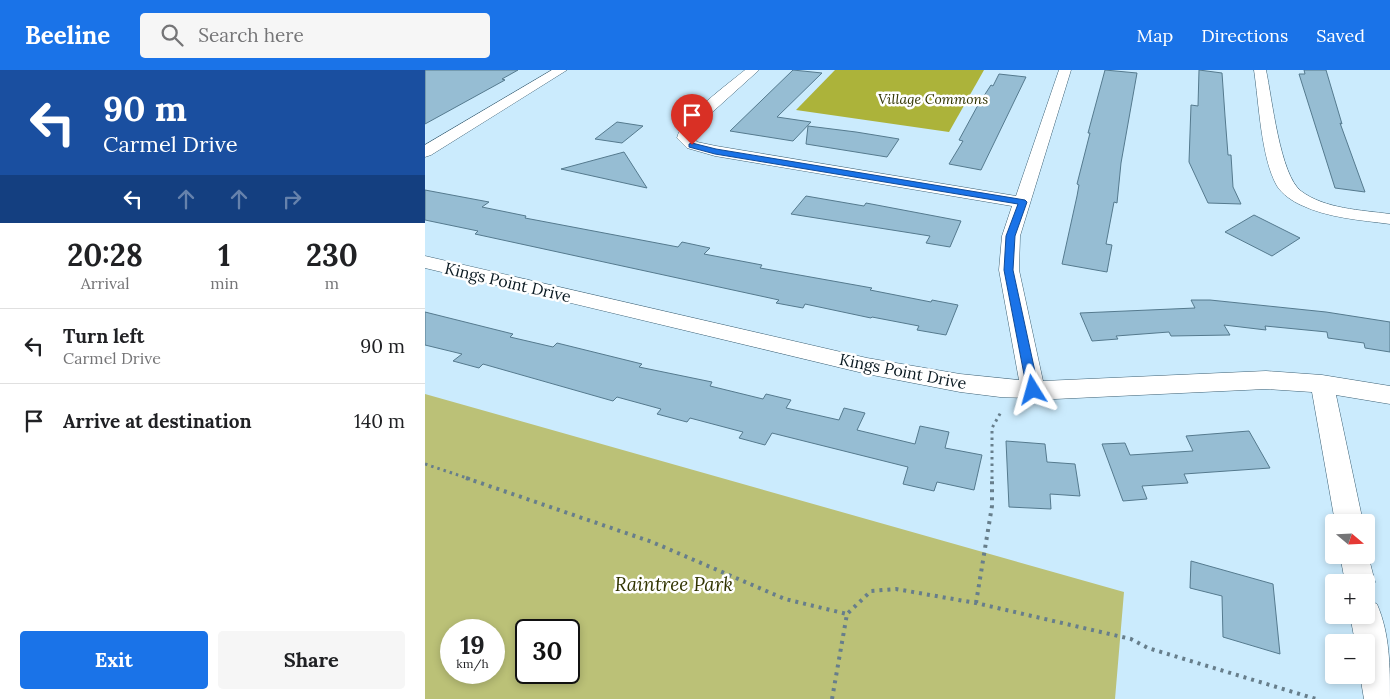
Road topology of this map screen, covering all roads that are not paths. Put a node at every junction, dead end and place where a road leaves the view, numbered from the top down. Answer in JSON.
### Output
{"nodes":[{"id":1,"x":561,"y":70,"type":"edge"},
{"id":2,"x":753,"y":70,"type":"edge"},
{"id":3,"x":1065,"y":70,"type":"edge"},
{"id":4,"x":1260,"y":70,"type":"edge"},
{"id":5,"x":425,"y":152,"type":"edge"},
{"id":6,"x":1022,"y":202,"type":"junction"},
{"id":7,"x":1390,"y":219,"type":"edge"},
{"id":8,"x":425,"y":262,"type":"edge"},
{"id":9,"x":1322,"y":384,"type":"junction"},
{"id":10,"x":1033,"y":390,"type":"junction"},
{"id":11,"x":1390,"y":396,"type":"edge"},
{"id":12,"x":1347,"y":514,"type":"edge"},
{"id":13,"x":1368,"y":624,"type":"edge"},
{"id":14,"x":1381,"y":699,"type":"edge"}],
"edges":[{"from":1,"to":5,"type":"street"},
{"from":2,"to":6,"type":"street"},
{"from":3,"to":6,"type":"street"},
{"from":4,"to":7,"type":"street"},
{"from":6,"to":10,"type":"street"},
{"from":8,"to":10,"type":"street","name":"Kings Point Drive"},
{"from":9,"to":10,"type":"street","name":"Kings Point Drive"},
{"from":9,"to":11,"type":"street","name":"Kings Point Drive"},
{"from":9,"to":12,"type":"street"},
{"from":13,"to":14,"type":"street"}]}
